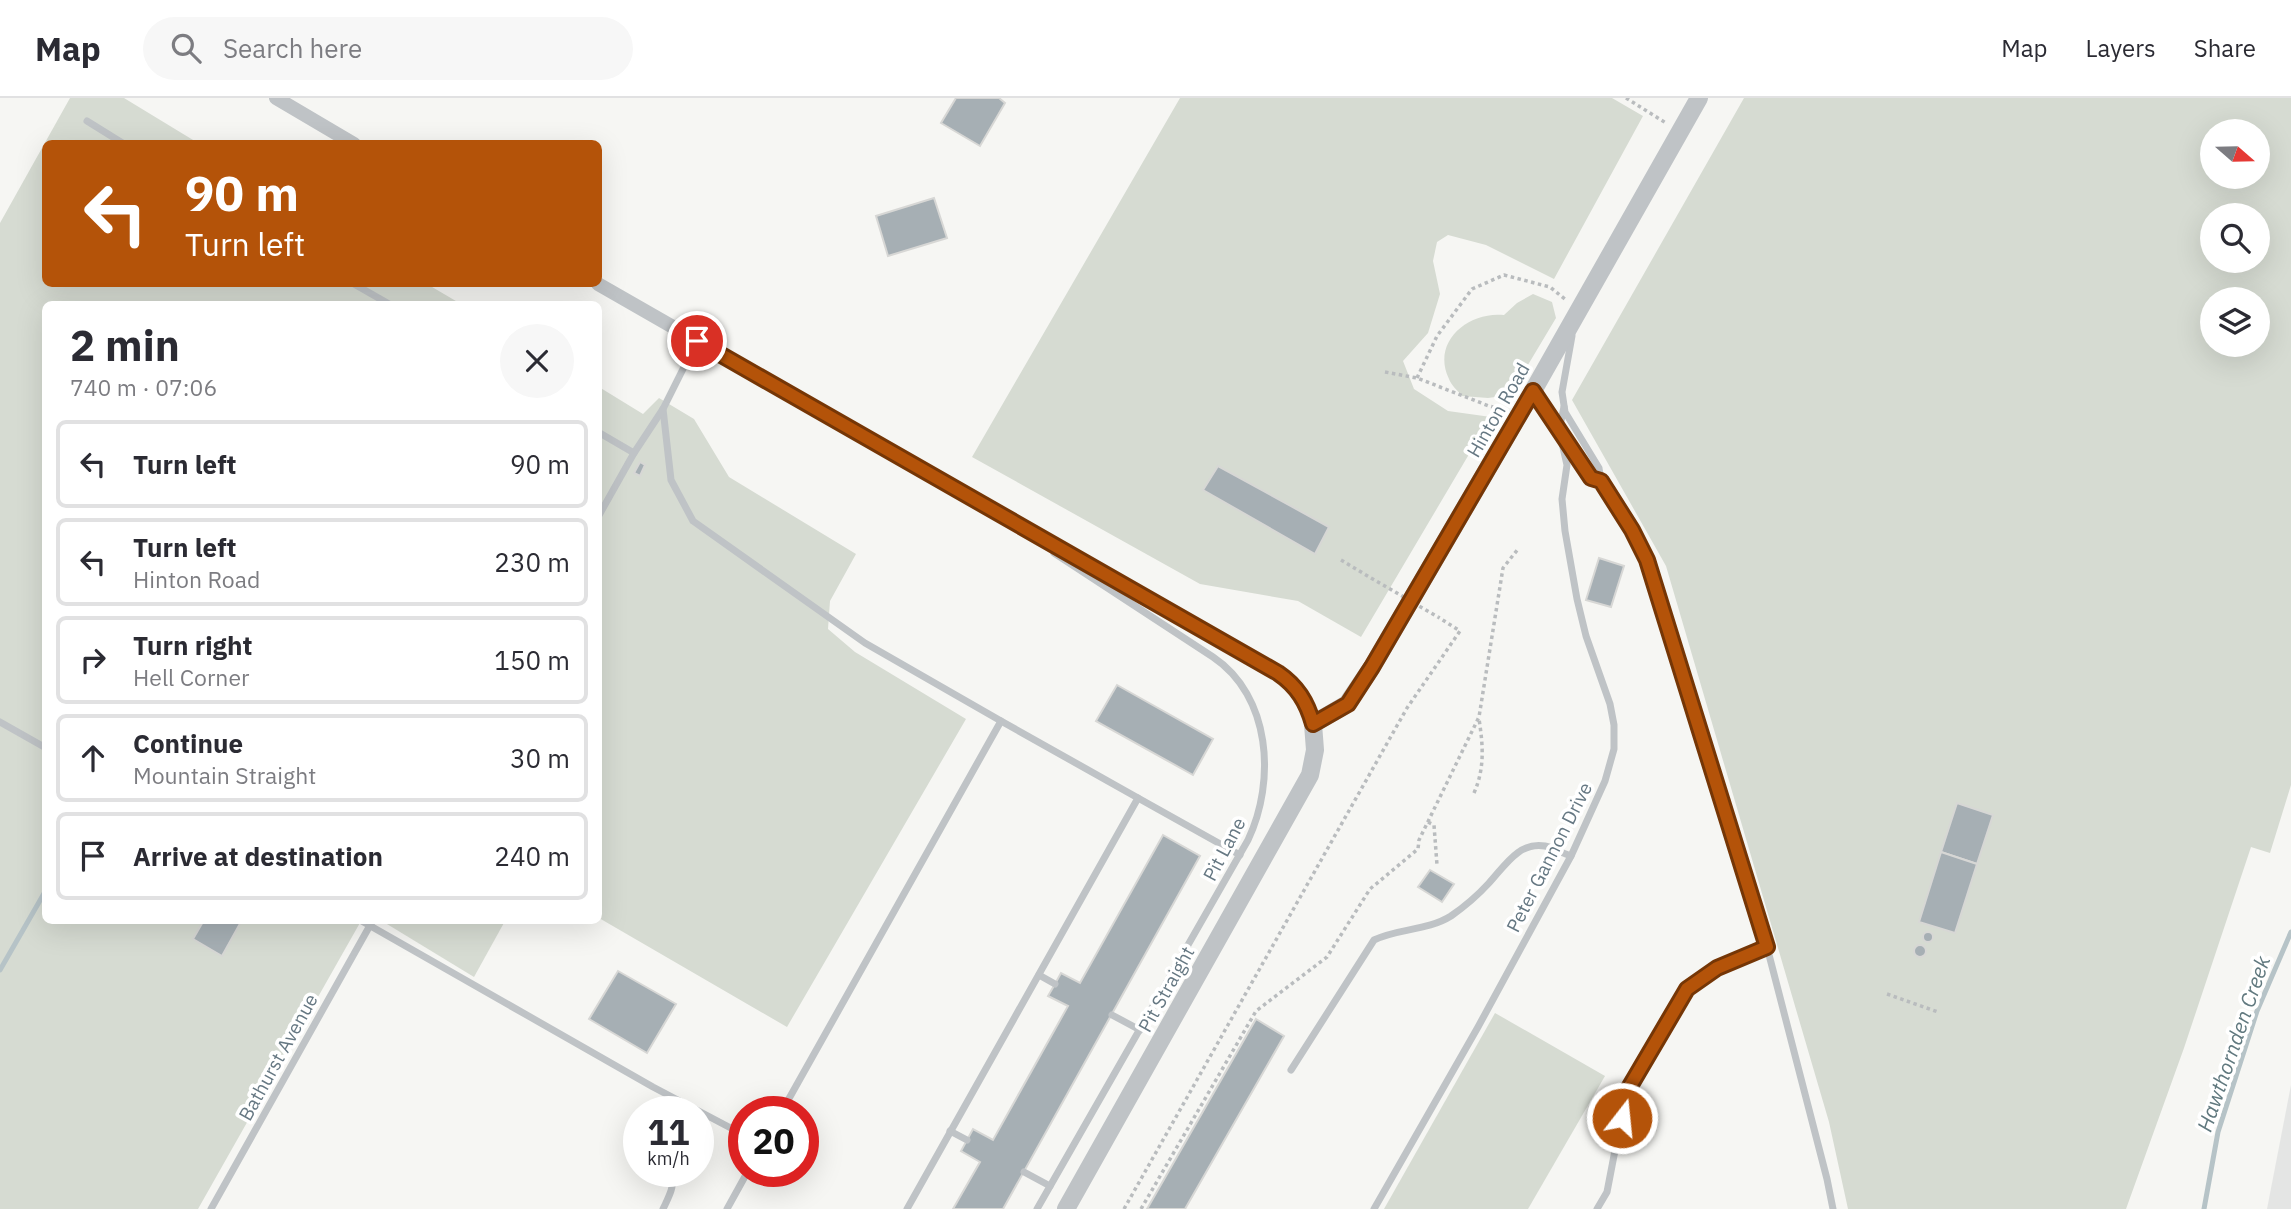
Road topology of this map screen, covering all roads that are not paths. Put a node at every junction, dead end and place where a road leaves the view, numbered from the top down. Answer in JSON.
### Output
{"nodes":[{"id":1,"x":276,"y":98,"type":"edge"},
{"id":2,"x":1699,"y":98,"type":"edge"},
{"id":3,"x":87,"y":121,"type":"dead end"},
{"id":4,"x":118,"y":140,"type":"edge"},
{"id":5,"x":347,"y":140,"type":"edge"},
{"id":6,"x":359,"y":287,"type":"edge"},
{"id":7,"x":602,"y":287,"type":"edge"},
{"id":8,"x":384,"y":301,"type":"edge"},
{"id":9,"x":1579,"y":310,"type":"junction"},
{"id":10,"x":697,"y":341,"type":"junction"},
{"id":11,"x":1533,"y":391,"type":"junction"},
{"id":12,"x":1564,"y":407,"type":"junction"},
{"id":13,"x":663,"y":409,"type":"junction"},
{"id":14,"x":1559,"y":430,"type":"junction"},
{"id":15,"x":602,"y":434,"type":"edge"},
{"id":16,"x":634,"y":453,"type":"junction"},
{"id":17,"x":1601,"y":481,"type":"junction"},
{"id":18,"x":989,"y":509,"type":"junction"},
{"id":19,"x":602,"y":510,"type":"edge"},
{"id":20,"x":1000,"y":721,"type":"junction"},
{"id":21,"x":0,"y":722,"type":"edge"},
{"id":22,"x":1313,"y":724,"type":"junction"},
{"id":23,"x":42,"y":746,"type":"edge"},
{"id":24,"x":1138,"y":798,"type":"junction"},
{"id":25,"x":1240,"y":855,"type":"junction"},
{"id":26,"x":1571,"y":856,"type":"junction"},
{"id":27,"x":370,"y":924,"type":"edge"},
{"id":28,"x":373,"y":924,"type":"edge"},
{"id":29,"x":1767,"y":947,"type":"junction"},
{"id":30,"x":1039,"y":975,"type":"junction"},
{"id":31,"x":1055,"y":984,"type":"dead end"},
{"id":32,"x":1112,"y":1015,"type":"dead end"},
{"id":33,"x":1140,"y":1030,"type":"junction"},
{"id":34,"x":1291,"y":1070,"type":"dead end"},
{"id":35,"x":790,"y":1096,"type":"edge"},
{"id":36,"x":728,"y":1126,"type":"edge"},
{"id":37,"x":950,"y":1131,"type":"junction"},
{"id":38,"x":967,"y":1140,"type":"dead end"},
{"id":39,"x":1024,"y":1172,"type":"dead end"},
{"id":40,"x":1050,"y":1186,"type":"junction"},
{"id":41,"x":673,"y":1187,"type":"edge"},
{"id":42,"x":739,"y":1187,"type":"edge"},
{"id":43,"x":213,"y":1208,"type":"edge"},
{"id":44,"x":663,"y":1209,"type":"edge"},
{"id":45,"x":727,"y":1209,"type":"edge"},
{"id":46,"x":907,"y":1209,"type":"edge"},
{"id":47,"x":1037,"y":1209,"type":"edge"},
{"id":48,"x":1066,"y":1209,"type":"edge"},
{"id":49,"x":1374,"y":1209,"type":"edge"},
{"id":50,"x":1597,"y":1209,"type":"edge"},
{"id":51,"x":1833,"y":1209,"type":"edge"}],
"edges":[{"from":1,"to":5,"type":"street"},
{"from":2,"to":9,"type":"street","name":"Hinton Road"},
{"from":3,"to":4,"type":"lane"},
{"from":6,"to":8,"type":"lane"},
{"from":7,"to":10,"type":"street"},
{"from":9,"to":11,"type":"street","name":"Hinton Road"},
{"from":9,"to":12,"type":"lane"},
{"from":10,"to":13,"type":"lane"},
{"from":10,"to":18,"type":"street"},
{"from":11,"to":14,"type":"lane"},
{"from":11,"to":22,"type":"street","name":"Hinton Road"},
{"from":12,"to":14,"type":"lane","name":"Peter Gannon Drive"},
{"from":12,"to":17,"type":"lane"},
{"from":13,"to":16,"type":"lane"},
{"from":13,"to":20,"type":"lane"},
{"from":14,"to":17,"type":"lane"},
{"from":14,"to":26,"type":"lane","name":"Peter Gannon Drive"},
{"from":15,"to":16,"type":"lane"},
{"from":16,"to":19,"type":"lane"},
{"from":17,"to":29,"type":"lane"},
{"from":18,"to":22,"type":"street"},
{"from":18,"to":25,"type":"lane","name":"Pit Lane"},
{"from":20,"to":24,"type":"lane"},
{"from":20,"to":35,"type":"lane"},
{"from":21,"to":23,"type":"lane"},
{"from":22,"to":48,"type":"street","name":"Pit Straight"},
{"from":24,"to":25,"type":"lane"},
{"from":24,"to":30,"type":"lane"},
{"from":25,"to":33,"type":"lane","name":"Pit Lane"},
{"from":26,"to":34,"type":"lane"},
{"from":26,"to":49,"type":"lane","name":"Peter Gannon Drive"},
{"from":27,"to":43,"type":"lane","name":"Bathurst Avenue"},
{"from":28,"to":36,"type":"lane"},
{"from":29,"to":50,"type":"lane"},
{"from":29,"to":51,"type":"lane"},
{"from":30,"to":31,"type":"lane"},
{"from":30,"to":37,"type":"lane"},
{"from":32,"to":33,"type":"lane"},
{"from":33,"to":40,"type":"lane","name":"Pit Lane"},
{"from":37,"to":38,"type":"lane"},
{"from":37,"to":46,"type":"lane"},
{"from":39,"to":40,"type":"lane"},
{"from":40,"to":47,"type":"lane","name":"Pit Lane"},
{"from":41,"to":44,"type":"lane"},
{"from":42,"to":45,"type":"lane"}]}
